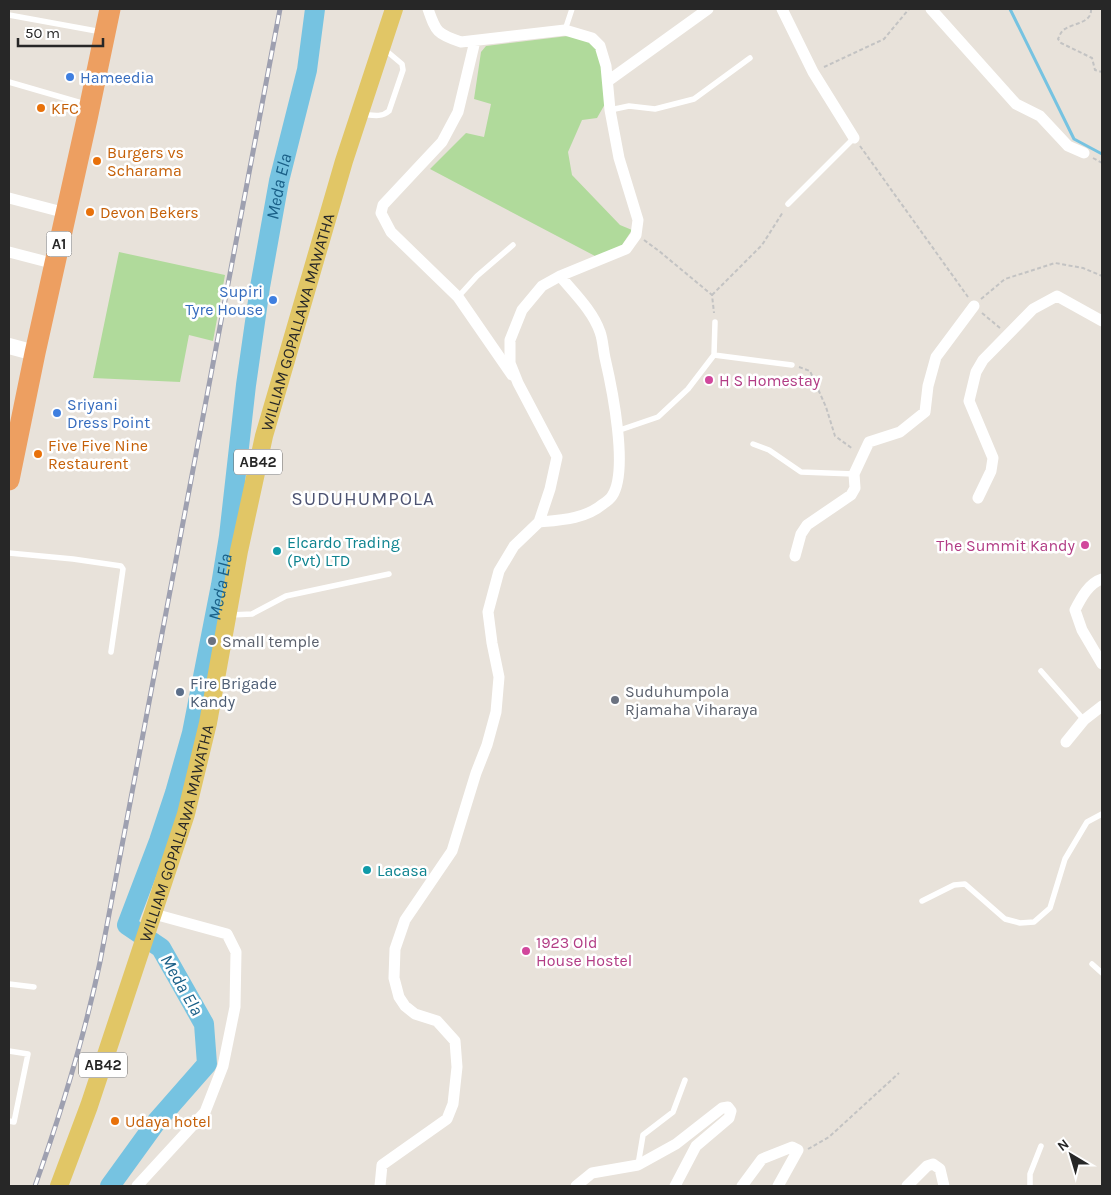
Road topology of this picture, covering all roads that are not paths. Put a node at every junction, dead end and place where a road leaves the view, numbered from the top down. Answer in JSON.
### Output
{"nodes":[{"id":1,"x":394,"y":9,"type":"edge"},
{"id":2,"x":428,"y":9,"type":"edge"},
{"id":3,"x":572,"y":9,"type":"edge"},
{"id":4,"x":708,"y":9,"type":"edge"},
{"id":5,"x":782,"y":9,"type":"edge"},
{"id":6,"x":931,"y":9,"type":"edge"},
{"id":7,"x":105,"y":10,"type":"edge"},
{"id":8,"x":9,"y":15,"type":"edge"},
{"id":9,"x":565,"y":30,"type":"junction"},
{"id":10,"x":104,"y":32,"type":"junction"},
{"id":11,"x":475,"y":41,"type":"junction"},
{"id":12,"x":381,"y":46,"type":"junction"},
{"id":13,"x":750,"y":58,"type":"dead end"},
{"id":14,"x":608,"y":81,"type":"junction"},
{"id":15,"x":9,"y":82,"type":"edge"},
{"id":16,"x":90,"y":105,"type":"junction"},
{"id":17,"x":610,"y":110,"type":"junction"},
{"id":18,"x":359,"y":114,"type":"junction"},
{"id":19,"x":854,"y":138,"type":"joint"},
{"id":20,"x":1084,"y":154,"type":"dead end"},
{"id":21,"x":9,"y":198,"type":"edge"},
{"id":22,"x":788,"y":204,"type":"road end"},
{"id":23,"x":66,"y":213,"type":"junction"},
{"id":24,"x":513,"y":246,"type":"dead end"},
{"id":25,"x":9,"y":252,"type":"edge"},
{"id":26,"x":55,"y":264,"type":"junction"},
{"id":27,"x":560,"y":276,"type":"junction"},
{"id":28,"x":458,"y":297,"type":"junction"},
{"id":29,"x":974,"y":306,"type":"road end"},
{"id":30,"x":1102,"y":321,"type":"edge"},
{"id":31,"x":715,"y":322,"type":"road end"},
{"id":32,"x":9,"y":346,"type":"edge"},
{"id":33,"x":35,"y":353,"type":"junction"},
{"id":34,"x":714,"y":355,"type":"junction"},
{"id":35,"x":792,"y":365,"type":"road end"},
{"id":36,"x":518,"y":384,"type":"junction"},
{"id":37,"x":617,"y":431,"type":"junction"},
{"id":38,"x":754,"y":444,"type":"dead end"},
{"id":39,"x":12,"y":450,"type":"edge"},
{"id":40,"x":854,"y":474,"type":"junction"},
{"id":41,"x":9,"y":480,"type":"edge"},
{"id":42,"x":978,"y":498,"type":"dead end"},
{"id":43,"x":539,"y":522,"type":"junction"},
{"id":44,"x":9,"y":553,"type":"edge"},
{"id":45,"x":795,"y":556,"type":"dead end"},
{"id":46,"x":389,"y":574,"type":"dead end"},
{"id":47,"x":1102,"y":579,"type":"edge"},
{"id":48,"x":228,"y":615,"type":"junction"},
{"id":49,"x":111,"y":652,"type":"dead end"},
{"id":50,"x":1102,"y":664,"type":"edge"},
{"id":51,"x":1040,"y":671,"type":"dead end"},
{"id":52,"x":1102,"y":706,"type":"edge"},
{"id":53,"x":1084,"y":720,"type":"junction"},
{"id":54,"x":1066,"y":742,"type":"dead end"},
{"id":55,"x":1102,"y":814,"type":"edge"},
{"id":56,"x":922,"y":901,"type":"dead end"},
{"id":57,"x":152,"y":918,"type":"junction"},
{"id":58,"x":1092,"y":964,"type":"dead end"},
{"id":59,"x":1102,"y":973,"type":"edge"},
{"id":60,"x":9,"y":984,"type":"edge"},
{"id":61,"x":34,"y":987,"type":"dead end"},
{"id":62,"x":9,"y":1051,"type":"edge"},
{"id":63,"x":686,"y":1080,"type":"dead end"},
{"id":64,"x":9,"y":1121,"type":"edge"},
{"id":65,"x":1041,"y":1146,"type":"dead end"},
{"id":66,"x":638,"y":1165,"type":"junction"},
{"id":67,"x":59,"y":1186,"type":"edge"},
{"id":68,"x":137,"y":1186,"type":"edge"},
{"id":69,"x":380,"y":1186,"type":"edge"},
{"id":70,"x":576,"y":1186,"type":"edge"},
{"id":71,"x":675,"y":1186,"type":"edge"},
{"id":72,"x":742,"y":1186,"type":"edge"},
{"id":73,"x":778,"y":1186,"type":"edge"},
{"id":74,"x":907,"y":1186,"type":"edge"},
{"id":75,"x":944,"y":1186,"type":"edge"},
{"id":76,"x":1030,"y":1186,"type":"edge"}],
"edges":[{"from":1,"to":12,"type":"main road","name":"WILLIAM GOPALLAWA MAWATHA","number":"AB42"},
{"from":2,"to":11,"type":"street"},
{"from":3,"to":9,"type":"lane"},
{"from":4,"to":14,"type":"street"},
{"from":5,"to":19,"type":"street"},
{"from":6,"to":20,"type":"street"},
{"from":7,"to":10,"type":"highway","number":"A1"},
{"from":8,"to":10,"type":"lane"},
{"from":9,"to":11,"type":"street"},
{"from":9,"to":14,"type":"street"},
{"from":10,"to":16,"type":"highway","number":"A1"},
{"from":11,"to":28,"type":"street"},
{"from":12,"to":18,"type":"main road","name":"WILLIAM GOPALLAWA MAWATHA","number":"AB42"},
{"from":12,"to":18,"type":"lane"},
{"from":13,"to":17,"type":"lane"},
{"from":14,"to":17,"type":"street"},
{"from":15,"to":16,"type":"lane"},
{"from":16,"to":23,"type":"highway","number":"A1"},
{"from":17,"to":27,"type":"street"},
{"from":18,"to":48,"type":"main road","name":"WILLIAM GOPALLAWA MAWATHA","number":"AB42"},
{"from":19,"to":22,"type":"lane"},
{"from":21,"to":23,"type":"street"},
{"from":23,"to":26,"type":"highway","number":"A1"},
{"from":24,"to":28,"type":"lane"},
{"from":25,"to":26,"type":"street"},
{"from":26,"to":33,"type":"highway","number":"A1"},
{"from":27,"to":36,"type":"street"},
{"from":27,"to":37,"type":"street"},
{"from":28,"to":36,"type":"street"},
{"from":29,"to":40,"type":"street"},
{"from":30,"to":42,"type":"street"},
{"from":31,"to":34,"type":"lane"},
{"from":32,"to":33,"type":"street"},
{"from":33,"to":39,"type":"highway","number":"A1"},
{"from":34,"to":35,"type":"lane"},
{"from":34,"to":37,"type":"lane"},
{"from":36,"to":43,"type":"street"},
{"from":37,"to":43,"type":"street"},
{"from":38,"to":40,"type":"lane"},
{"from":39,"to":41,"type":"highway","number":"A1"},
{"from":40,"to":45,"type":"street"},
{"from":43,"to":69,"type":"street"},
{"from":44,"to":49,"type":"lane"},
{"from":46,"to":48,"type":"lane"},
{"from":47,"to":50,"type":"street"},
{"from":48,"to":57,"type":"main road","name":"WILLIAM GOPALLAWA MAWATHA","number":"AB42"},
{"from":51,"to":53,"type":"lane"},
{"from":52,"to":53,"type":"street"},
{"from":53,"to":54,"type":"street"},
{"from":55,"to":56,"type":"lane"},
{"from":57,"to":67,"type":"main road","name":"WILLIAM GOPALLAWA MAWATHA","number":"AB42"},
{"from":57,"to":68,"type":"street"},
{"from":58,"to":59,"type":"lane"},
{"from":60,"to":61,"type":"lane"},
{"from":62,"to":64,"type":"lane"},
{"from":63,"to":66,"type":"lane"},
{"from":65,"to":76,"type":"lane"},
{"from":66,"to":70,"type":"street"},
{"from":66,"to":71,"type":"street"},
{"from":72,"to":73,"type":"street"},
{"from":74,"to":75,"type":"street"}]}
